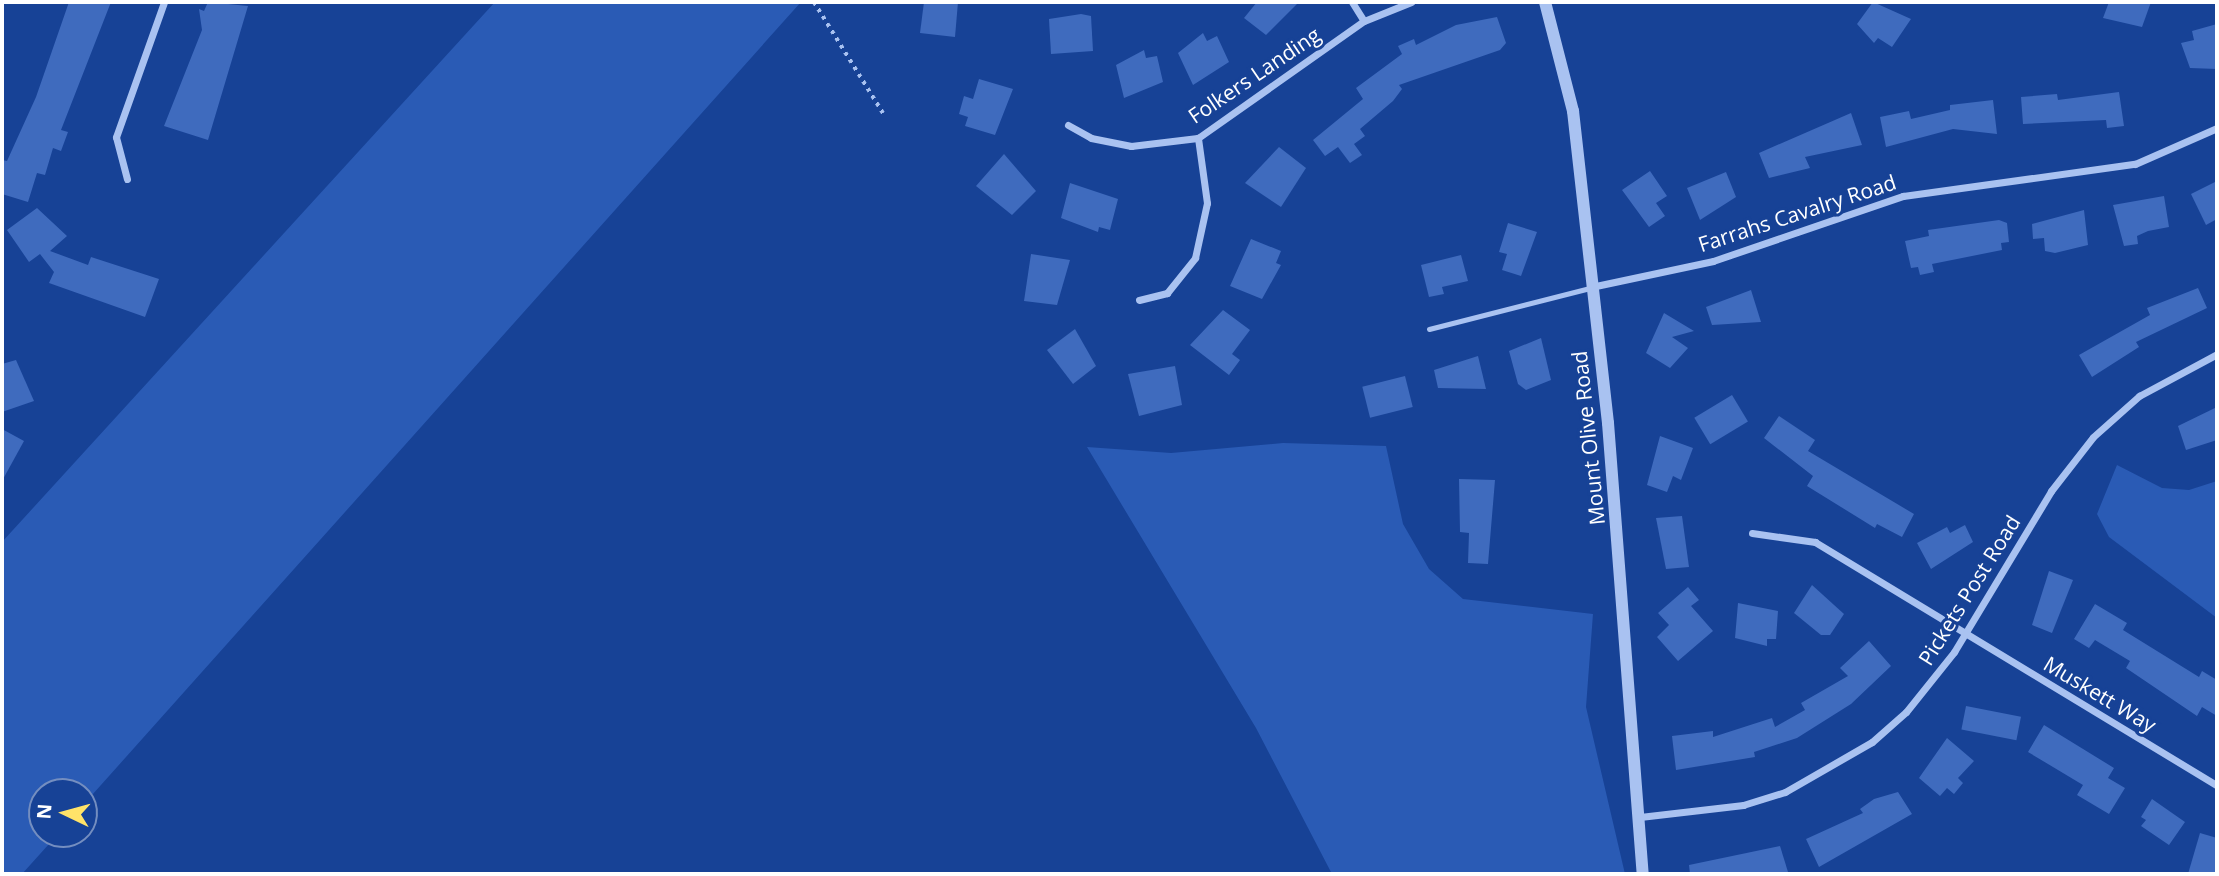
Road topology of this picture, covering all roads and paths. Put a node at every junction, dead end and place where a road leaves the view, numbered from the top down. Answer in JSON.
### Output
{"nodes":[{"id":1,"x":164,"y":2,"type":"edge"},
{"id":2,"x":814,"y":2,"type":"edge"},
{"id":3,"x":1352,"y":2,"type":"edge"},
{"id":4,"x":1411,"y":2,"type":"edge"},
{"id":5,"x":1545,"y":2,"type":"edge"},
{"id":6,"x":1364,"y":20,"type":"junction"},
{"id":7,"x":883,"y":113,"type":"dead end"},
{"id":8,"x":1068,"y":125,"type":"dead end"},
{"id":9,"x":2217,"y":128,"type":"edge"},
{"id":10,"x":1198,"y":138,"type":"junction"},
{"id":11,"x":127,"y":179,"type":"dead end"},
{"id":12,"x":1590,"y":288,"type":"junction"},
{"id":13,"x":1139,"y":300,"type":"dead end"},
{"id":14,"x":1429,"y":329,"type":"dead end"},
{"id":15,"x":2217,"y":354,"type":"edge"},
{"id":16,"x":1752,"y":533,"type":"dead end"},
{"id":17,"x":1965,"y":634,"type":"junction"},
{"id":18,"x":2217,"y":785,"type":"edge"},
{"id":19,"x":1640,"y":817,"type":"junction"},
{"id":20,"x":1643,"y":874,"type":"edge"}],
"edges":[{"from":1,"to":11,"type":"street"},
{"from":2,"to":7,"type":"path"},
{"from":3,"to":6,"type":"street"},
{"from":4,"to":6,"type":"street","name":"Folkers Landing"},
{"from":5,"to":12,"type":"street","name":"Mount Olive Road"},
{"from":6,"to":10,"type":"street","name":"Folkers Landing"},
{"from":8,"to":10,"type":"street","name":"Folkers Landing"},
{"from":9,"to":12,"type":"street","name":"Farrahs Cavalry Road"},
{"from":10,"to":13,"type":"street"},
{"from":12,"to":14,"type":"lane"},
{"from":12,"to":19,"type":"street","name":"Mount Olive Road"},
{"from":15,"to":17,"type":"street","name":"Pickets Post Road"},
{"from":16,"to":17,"type":"street","name":"Muskett Way"},
{"from":17,"to":18,"type":"street","name":"Muskett Way"},
{"from":17,"to":19,"type":"street","name":"Pickets Post Road"},
{"from":19,"to":20,"type":"street","name":"Mount Olive Road"}]}
